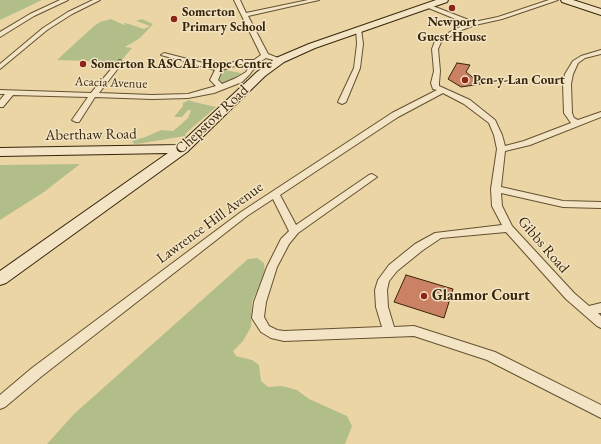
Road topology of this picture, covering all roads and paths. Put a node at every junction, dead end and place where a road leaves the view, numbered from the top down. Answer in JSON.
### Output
{"nodes":[{"id":1,"x":65,"y":0,"type":"edge"},
{"id":2,"x":97,"y":0,"type":"edge"},
{"id":3,"x":237,"y":0,"type":"edge"},
{"id":4,"x":316,"y":0,"type":"edge"},
{"id":5,"x":555,"y":0,"type":"edge"},
{"id":6,"x":565,"y":0,"type":"edge"},
{"id":7,"x":436,"y":2,"type":"edge"},
{"id":8,"x":601,"y":12,"type":"edge"},
{"id":9,"x":244,"y":15,"type":"junction"},
{"id":10,"x":473,"y":24,"type":"junction"},
{"id":11,"x":358,"y":29,"type":"junction"},
{"id":12,"x":0,"y":35,"type":"edge"},
{"id":13,"x":601,"y":52,"type":"edge"},
{"id":14,"x":164,"y":55,"type":"dead end"},
{"id":15,"x":265,"y":55,"type":"junction"},
{"id":16,"x":280,"y":60,"type":"junction"},
{"id":17,"x":120,"y":62,"type":"dead end"},
{"id":18,"x":256,"y":62,"type":"junction"},
{"id":19,"x":0,"y":67,"type":"edge"},
{"id":20,"x":220,"y":69,"type":"junction"},
{"id":21,"x":221,"y":87,"type":"junction"},
{"id":22,"x":442,"y":90,"type":"junction"},
{"id":23,"x":0,"y":92,"type":"edge"},
{"id":24,"x":11,"y":92,"type":"junction"},
{"id":25,"x":94,"y":94,"type":"junction"},
{"id":26,"x":342,"y":102,"type":"dead end"},
{"id":27,"x":0,"y":104,"type":"edge"},
{"id":28,"x":601,"y":114,"type":"edge"},
{"id":29,"x":76,"y":120,"type":"dead end"},
{"id":30,"x":576,"y":123,"type":"junction"},
{"id":31,"x":182,"y":149,"type":"junction"},
{"id":32,"x":500,"y":150,"type":"junction"},
{"id":33,"x":0,"y":152,"type":"edge"},
{"id":34,"x":372,"y":177,"type":"dead end"},
{"id":35,"x":496,"y":189,"type":"junction"},
{"id":36,"x":275,"y":194,"type":"junction"},
{"id":37,"x":601,"y":205,"type":"edge"},
{"id":38,"x":508,"y":228,"type":"junction"},
{"id":39,"x":294,"y":231,"type":"junction"},
{"id":40,"x":0,"y":279,"type":"edge"},
{"id":41,"x":601,"y":308,"type":"edge"},
{"id":42,"x":587,"y":311,"type":"junction"},
{"id":43,"x":601,"y":323,"type":"edge"},
{"id":44,"x":390,"y":333,"type":"junction"},
{"id":45,"x":3,"y":400,"type":"edge"},
{"id":46,"x":601,"y":412,"type":"edge"}],
"edges":[{"from":1,"to":12,"type":"street"},
{"from":2,"to":19,"type":"street"},
{"from":3,"to":9,"type":"street"},
{"from":4,"to":9,"type":"street"},
{"from":5,"to":10,"type":"street"},
{"from":6,"to":8,"type":"main road"},
{"from":7,"to":10,"type":"street"},
{"from":7,"to":11,"type":"main road","name":"Chepstow Road"},
{"from":9,"to":15,"type":"street"},
{"from":10,"to":22,"type":"street"},
{"from":11,"to":16,"type":"main road","name":"Chepstow Road"},
{"from":11,"to":26,"type":"street"},
{"from":13,"to":30,"type":"street"},
{"from":14,"to":20,"type":"street"},
{"from":15,"to":16,"type":"street"},
{"from":15,"to":18,"type":"street","name":"Acacia Avenue"},
{"from":16,"to":31,"type":"main road","name":"Chepstow Road"},
{"from":17,"to":25,"type":"street"},
{"from":18,"to":20,"type":"street"},
{"from":18,"to":21,"type":"street","name":"Acacia Avenue"},
{"from":20,"to":21,"type":"street"},
{"from":21,"to":25,"type":"street","name":"Acacia Avenue"},
{"from":22,"to":32,"type":"street","name":"Gibbs Road"},
{"from":22,"to":36,"type":"street","name":"Lawrence Hill Avenue"},
{"from":23,"to":24,"type":"street","name":"Acacia Avenue"},
{"from":24,"to":25,"type":"street","name":"Acacia Avenue"},
{"from":24,"to":27,"type":"street"},
{"from":25,"to":29,"type":"street"},
{"from":28,"to":30,"type":"street"},
{"from":30,"to":32,"type":"street"},
{"from":31,"to":33,"type":"main road","name":"Aberthaw Road"},
{"from":31,"to":40,"type":"main road","name":"Chepstow Road"},
{"from":32,"to":35,"type":"street","name":"Gibbs Road"},
{"from":34,"to":39,"type":"street"},
{"from":35,"to":37,"type":"street"},
{"from":35,"to":38,"type":"street","name":"Gibbs Road"},
{"from":36,"to":39,"type":"street"},
{"from":36,"to":45,"type":"street","name":"Lawrence Hill Avenue"},
{"from":38,"to":42,"type":"street","name":"Gibbs Road"},
{"from":38,"to":44,"type":"street"},
{"from":39,"to":44,"type":"street"},
{"from":41,"to":42,"type":"street"},
{"from":42,"to":43,"type":"street","name":"Gibbs Road"},
{"from":44,"to":46,"type":"street"}]}
